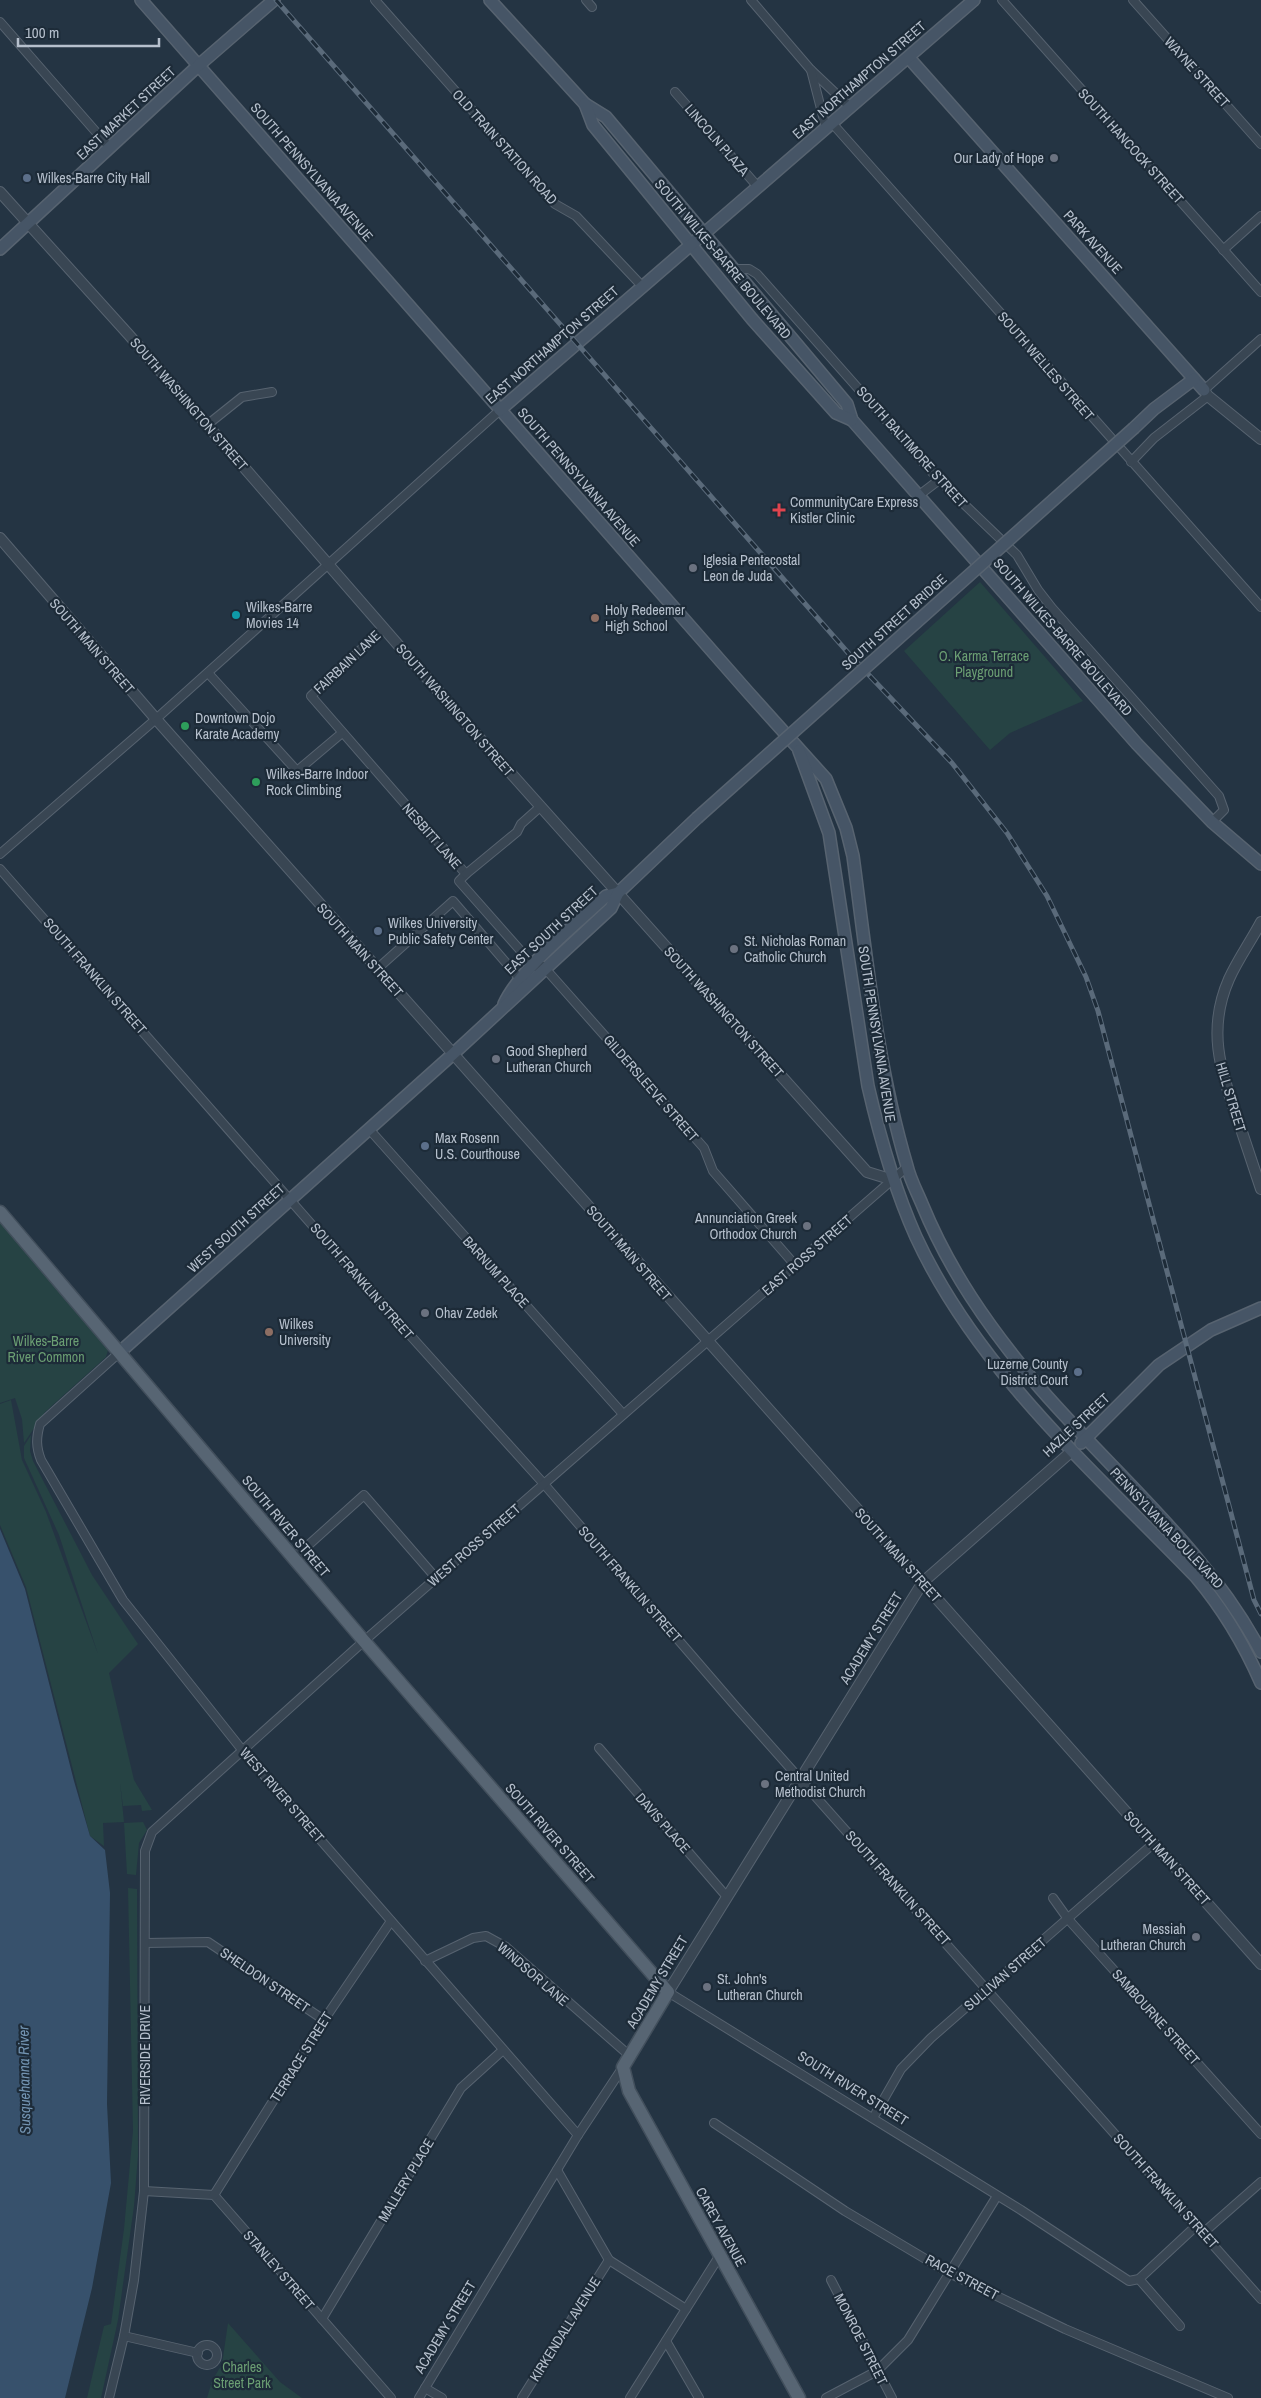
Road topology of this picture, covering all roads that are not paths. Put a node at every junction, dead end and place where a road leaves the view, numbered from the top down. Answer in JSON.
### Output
{"nodes":[{"id":1,"x":141,"y":0,"type":"edge"},
{"id":2,"x":274,"y":0,"type":"edge"},
{"id":3,"x":375,"y":0,"type":"edge"},
{"id":4,"x":586,"y":0,"type":"edge"},
{"id":5,"x":751,"y":0,"type":"edge"},
{"id":6,"x":974,"y":0,"type":"edge"},
{"id":7,"x":1002,"y":0,"type":"edge"},
{"id":8,"x":1133,"y":0,"type":"edge"},
{"id":9,"x":491,"y":2,"type":"edge"},
{"id":10,"x":592,"y":7,"type":"dead end"},
{"id":11,"x":0,"y":22,"type":"edge"},
{"id":12,"x":909,"y":58,"type":"junction"},
{"id":13,"x":199,"y":65,"type":"junction"},
{"id":14,"x":811,"y":70,"type":"junction"},
{"id":15,"x":675,"y":92,"type":"dead end"},
{"id":16,"x":585,"y":104,"type":"junction"},
{"id":17,"x":850,"y":107,"type":"junction"},
{"id":18,"x":829,"y":126,"type":"junction"},
{"id":19,"x":1261,"y":144,"type":"edge"},
{"id":20,"x":110,"y":148,"type":"junction"},
{"id":21,"x":758,"y":187,"type":"junction"},
{"id":22,"x":0,"y":192,"type":"edge"},
{"id":23,"x":1261,"y":216,"type":"edge"},
{"id":24,"x":28,"y":224,"type":"junction"},
{"id":25,"x":704,"y":234,"type":"junction"},
{"id":26,"x":691,"y":244,"type":"junction"},
{"id":27,"x":0,"y":249,"type":"edge"},
{"id":28,"x":1223,"y":250,"type":"junction"},
{"id":29,"x":734,"y":269,"type":"junction"},
{"id":30,"x":642,"y":286,"type":"junction"},
{"id":31,"x":1261,"y":292,"type":"edge"},
{"id":32,"x":800,"y":322,"type":"junction"},
{"id":33,"x":782,"y":329,"type":"junction"},
{"id":34,"x":1261,"y":339,"type":"edge"},
{"id":35,"x":1194,"y":379,"type":"junction"},
{"id":36,"x":272,"y":392,"type":"dead end"},
{"id":37,"x":1206,"y":393,"type":"junction"},
{"id":38,"x":500,"y":410,"type":"junction"},
{"id":39,"x":852,"y":420,"type":"junction"},
{"id":40,"x":207,"y":425,"type":"junction"},
{"id":41,"x":1261,"y":439,"type":"edge"},
{"id":42,"x":1131,"y":462,"type":"junction"},
{"id":43,"x":939,"y":480,"type":"junction"},
{"id":44,"x":918,"y":496,"type":"junction"},
{"id":45,"x":0,"y":538,"type":"edge"},
{"id":46,"x":328,"y":564,"type":"junction"},
{"id":47,"x":1261,"y":607,"type":"edge"},
{"id":48,"x":384,"y":628,"type":"junction"},
{"id":49,"x":208,"y":673,"type":"junction"},
{"id":50,"x":311,"y":696,"type":"joint"},
{"id":51,"x":156,"y":720,"type":"junction"},
{"id":52,"x":342,"y":733,"type":"junction"},
{"id":53,"x":798,"y":750,"type":"junction"},
{"id":54,"x":540,"y":807,"type":"junction"},
{"id":55,"x":1212,"y":822,"type":"junction"},
{"id":56,"x":0,"y":854,"type":"edge"},
{"id":57,"x":1261,"y":864,"type":"edge"},
{"id":58,"x":0,"y":869,"type":"edge"},
{"id":59,"x":466,"y":874,"type":"junction"},
{"id":60,"x":618,"y":892,"type":"junction"},
{"id":61,"x":1261,"y":922,"type":"edge"},
{"id":62,"x":540,"y":968,"type":"junction"},
{"id":63,"x":377,"y":969,"type":"junction"},
{"id":64,"x":520,"y":979,"type":"junction"},
{"id":65,"x":503,"y":1006,"type":"junction"},
{"id":66,"x":453,"y":1054,"type":"junction"},
{"id":67,"x":369,"y":1129,"type":"junction"},
{"id":68,"x":907,"y":1168,"type":"junction"},
{"id":69,"x":893,"y":1180,"type":"junction"},
{"id":70,"x":1261,"y":1189,"type":"edge"},
{"id":71,"x":291,"y":1199,"type":"junction"},
{"id":72,"x":0,"y":1212,"type":"edge"},
{"id":73,"x":795,"y":1265,"type":"junction"},
{"id":74,"x":1261,"y":1308,"type":"edge"},
{"id":75,"x":706,"y":1341,"type":"junction"},
{"id":76,"x":120,"y":1352,"type":"junction"},
{"id":77,"x":623,"y":1414,"type":"junction"},
{"id":78,"x":40,"y":1424,"type":"joint"},
{"id":79,"x":1085,"y":1439,"type":"junction"},
{"id":80,"x":1072,"y":1451,"type":"junction"},
{"id":81,"x":544,"y":1484,"type":"junction"},
{"id":82,"x":294,"y":1558,"type":"junction"},
{"id":83,"x":436,"y":1578,"type":"junction"},
{"id":84,"x":923,"y":1582,"type":"junction"},
{"id":85,"x":364,"y":1641,"type":"junction"},
{"id":86,"x":1261,"y":1652,"type":"edge"},
{"id":87,"x":1261,"y":1683,"type":"edge"},
{"id":88,"x":599,"y":1748,"type":"dead end"},
{"id":89,"x":243,"y":1750,"type":"junction"},
{"id":90,"x":801,"y":1780,"type":"junction"},
{"id":91,"x":1154,"y":1843,"type":"junction"},
{"id":92,"x":727,"y":1897,"type":"junction"},
{"id":93,"x":1053,"y":1898,"type":"dead end"},
{"id":94,"x":1068,"y":1919,"type":"junction"},
{"id":95,"x":391,"y":1921,"type":"junction"},
{"id":96,"x":144,"y":1943,"type":"junction"},
{"id":97,"x":425,"y":1961,"type":"junction"},
{"id":98,"x":1261,"y":1964,"type":"edge"},
{"id":99,"x":987,"y":1989,"type":"junction"},
{"id":100,"x":668,"y":1992,"type":"junction"},
{"id":101,"x":324,"y":2020,"type":"junction"},
{"id":102,"x":503,"y":2050,"type":"junction"},
{"id":103,"x":630,"y":2056,"type":"junction"},
{"id":104,"x":623,"y":2067,"type":"junction"},
{"id":105,"x":873,"y":2118,"type":"junction"},
{"id":106,"x":714,"y":2123,"type":"dead end"},
{"id":107,"x":1261,"y":2134,"type":"edge"},
{"id":108,"x":578,"y":2135,"type":"junction"},
{"id":109,"x":557,"y":2170,"type":"junction"},
{"id":110,"x":1261,"y":2182,"type":"edge"},
{"id":111,"x":144,"y":2191,"type":"junction"},
{"id":112,"x":214,"y":2195,"type":"junction"},
{"id":113,"x":997,"y":2196,"type":"junction"},
{"id":114,"x":1196,"y":2226,"type":"junction"},
{"id":115,"x":1203,"y":2232,"type":"junction"},
{"id":116,"x":720,"y":2255,"type":"junction"},
{"id":117,"x":609,"y":2260,"type":"junction"},
{"id":118,"x":949,"y":2273,"type":"junction"},
{"id":119,"x":1139,"y":2279,"type":"junction"},
{"id":120,"x":831,"y":2280,"type":"dead end"},
{"id":121,"x":1261,"y":2299,"type":"edge"},
{"id":122,"x":686,"y":2309,"type":"junction"},
{"id":123,"x":322,"y":2319,"type":"junction"},
{"id":124,"x":1180,"y":2326,"type":"dead end"},
{"id":125,"x":124,"y":2336,"type":"junction"},
{"id":126,"x":666,"y":2341,"type":"junction"},
{"id":127,"x":198,"y":2352,"type":"dead end"},
{"id":128,"x":876,"y":2371,"type":"junction"},
{"id":129,"x":425,"y":2388,"type":"junction"},
{"id":130,"x":109,"y":2398,"type":"edge"},
{"id":131,"x":391,"y":2398,"type":"edge"},
{"id":132,"x":419,"y":2398,"type":"edge"},
{"id":133,"x":442,"y":2398,"type":"edge"},
{"id":134,"x":522,"y":2398,"type":"edge"},
{"id":135,"x":630,"y":2398,"type":"edge"},
{"id":136,"x":699,"y":2398,"type":"edge"},
{"id":137,"x":799,"y":2398,"type":"edge"},
{"id":138,"x":826,"y":2398,"type":"edge"},
{"id":139,"x":892,"y":2398,"type":"edge"},
{"id":140,"x":1228,"y":2398,"type":"edge"}],
"edges":[{"from":1,"to":13,"type":"main road","name":"SOUTH PENNSYLVANIA AVENUE"},
{"from":2,"to":13,"type":"main road","name":"EAST MARKET STREET"},
{"from":3,"to":30,"type":"street","name":"OLD TRAIN STATION ROAD"},
{"from":4,"to":10,"type":"street"},
{"from":5,"to":14,"type":"street"},
{"from":6,"to":12,"type":"main road","name":"EAST NORTHAMPTON STREET"},
{"from":7,"to":28,"type":"street","name":"SOUTH HANCOCK STREET"},
{"from":8,"to":19,"type":"street","name":"WAYNE STREET"},
{"from":9,"to":16,"type":"main road","name":"SOUTH WILKES-BARRE BOULEVARD"},
{"from":11,"to":20,"type":"street"},
{"from":12,"to":17,"type":"main road","name":"EAST NORTHAMPTON STREET"},
{"from":12,"to":35,"type":"main road","name":"PARK AVENUE"},
{"from":13,"to":20,"type":"main road","name":"EAST MARKET STREET"},
{"from":13,"to":38,"type":"main road","name":"SOUTH PENNSYLVANIA AVENUE"},
{"from":14,"to":17,"type":"street"},
{"from":14,"to":18,"type":"street"},
{"from":15,"to":21,"type":"street","name":"LINCOLN PLAZA"},
{"from":16,"to":25,"type":"main road","name":"SOUTH WILKES-BARRE BOULEVARD"},
{"from":16,"to":26,"type":"main road","name":"SOUTH WILKES-BARRE BOULEVARD"},
{"from":17,"to":18,"type":"main road","name":"EAST NORTHAMPTON STREET"},
{"from":18,"to":21,"type":"main road","name":"EAST NORTHAMPTON STREET"},
{"from":18,"to":42,"type":"street","name":"SOUTH WELLES STREET"},
{"from":20,"to":24,"type":"main road","name":"EAST MARKET STREET"},
{"from":21,"to":25,"type":"main road","name":"EAST NORTHAMPTON STREET"},
{"from":22,"to":24,"type":"street","name":"SOUTH WASHINGTON STREET"},
{"from":23,"to":28,"type":"street"},
{"from":24,"to":27,"type":"main road","name":"EAST MARKET STREET"},
{"from":24,"to":40,"type":"street","name":"SOUTH WASHINGTON STREET"},
{"from":25,"to":26,"type":"main road","name":"EAST NORTHAMPTON STREET"},
{"from":25,"to":29,"type":"main road","name":"SOUTH WILKES-BARRE BOULEVARD"},
{"from":26,"to":30,"type":"main road","name":"EAST NORTHAMPTON STREET"},
{"from":26,"to":39,"type":"main road","name":"SOUTH WILKES-BARRE BOULEVARD"},
{"from":28,"to":31,"type":"street","name":"SOUTH HANCOCK STREET"},
{"from":29,"to":32,"type":"street","name":"SOUTH BALTIMORE STREET"},
{"from":29,"to":33,"type":"main road","name":"SOUTH WILKES-BARRE BOULEVARD"},
{"from":30,"to":38,"type":"main road","name":"EAST NORTHAMPTON STREET"},
{"from":32,"to":33,"type":"street"},
{"from":32,"to":43,"type":"street","name":"SOUTH BALTIMORE STREET"},
{"from":33,"to":39,"type":"main road","name":"SOUTH WILKES-BARRE BOULEVARD"},
{"from":34,"to":37,"type":"street"},
{"from":35,"to":37,"type":"main road","name":"PARK AVENUE"},
{"from":35,"to":60,"type":"main road","name":"SOUTH STREET BRIDGE","bridge":true},
{"from":36,"to":40,"type":"street"},
{"from":37,"to":41,"type":"street","name":"PARK AVENUE"},
{"from":37,"to":42,"type":"street"},
{"from":38,"to":46,"type":"street","name":"EAST NORTHAMPTON STREET"},
{"from":38,"to":53,"type":"main road","name":"SOUTH PENNSYLVANIA AVENUE"},
{"from":39,"to":44,"type":"main road","name":"SOUTH WILKES-BARRE BOULEVARD"},
{"from":40,"to":46,"type":"street","name":"SOUTH WASHINGTON STREET"},
{"from":42,"to":47,"type":"street","name":"SOUTH WELLES STREET"},
{"from":43,"to":44,"type":"street"},
{"from":43,"to":55,"type":"street","name":"SOUTH BALTIMORE STREET"},
{"from":44,"to":55,"type":"main road","name":"SOUTH WILKES-BARRE BOULEVARD"},
{"from":45,"to":51,"type":"street","name":"SOUTH MAIN STREET"},
{"from":46,"to":48,"type":"street","name":"SOUTH WASHINGTON STREET"},
{"from":46,"to":49,"type":"street","name":"EAST NORTHAMPTON STREET"},
{"from":48,"to":50,"type":"street","name":"FAIRBAIN LANE"},
{"from":48,"to":54,"type":"street","name":"SOUTH WASHINGTON STREET"},
{"from":49,"to":51,"type":"street","name":"EAST NORTHAMPTON STREET"},
{"from":49,"to":52,"type":"street"},
{"from":50,"to":52,"type":"street","name":"NESBITT LANE"},
{"from":51,"to":56,"type":"street","name":"EAST NORTHAMPTON STREET"},
{"from":51,"to":63,"type":"street","name":"SOUTH MAIN STREET"},
{"from":52,"to":59,"type":"street","name":"NESBITT LANE"},
{"from":53,"to":68,"type":"main road","name":"SOUTH PENNSYLVANIA AVENUE"},
{"from":53,"to":69,"type":"main road","name":"SOUTH PENNSYLVANIA AVENUE"},
{"from":54,"to":59,"type":"street"},
{"from":54,"to":60,"type":"street","name":"SOUTH WASHINGTON STREET"},
{"from":55,"to":57,"type":"main road","name":"SOUTH WILKES-BARRE BOULEVARD"},
{"from":58,"to":71,"type":"street","name":"SOUTH FRANKLIN STREET"},
{"from":59,"to":62,"type":"street","name":"NESBITT LANE"},
{"from":60,"to":62,"type":"main road","name":"EAST SOUTH STREET"},
{"from":60,"to":69,"type":"street","name":"SOUTH WASHINGTON STREET"},
{"from":61,"to":70,"type":"street","name":"HILL STREET"},
{"from":62,"to":64,"type":"main road","name":"EAST SOUTH STREET"},
{"from":62,"to":65,"type":"main road","name":"EAST SOUTH STREET"},
{"from":62,"to":73,"type":"street","name":"GILDERSLEEVE STREET"},
{"from":63,"to":64,"type":"street"},
{"from":63,"to":66,"type":"street","name":"SOUTH MAIN STREET"},
{"from":64,"to":65,"type":"main road","name":"EAST SOUTH STREET"},
{"from":65,"to":66,"type":"main road","name":"EAST SOUTH STREET"},
{"from":66,"to":67,"type":"main road","name":"WEST SOUTH STREET"},
{"from":66,"to":75,"type":"street","name":"SOUTH MAIN STREET"},
{"from":67,"to":71,"type":"main road","name":"WEST SOUTH STREET"},
{"from":67,"to":77,"type":"street","name":"BARNUM PLACE"},
{"from":68,"to":69,"type":"street","name":"EAST ROSS STREET"},
{"from":68,"to":79,"type":"main road","name":"SOUTH PENNSYLVANIA AVENUE"},
{"from":69,"to":73,"type":"street","name":"EAST ROSS STREET"},
{"from":69,"to":80,"type":"main road","name":"SOUTH PENNSYLVANIA AVENUE"},
{"from":71,"to":76,"type":"main road","name":"WEST SOUTH STREET"},
{"from":71,"to":81,"type":"street","name":"SOUTH FRANKLIN STREET"},
{"from":72,"to":76,"type":"main road","name":"SOUTH RIVER STREET"},
{"from":73,"to":75,"type":"street","name":"EAST ROSS STREET"},
{"from":74,"to":79,"type":"main road","name":"HAZLE STREET"},
{"from":75,"to":77,"type":"street","name":"WEST ROSS STREET"},
{"from":75,"to":84,"type":"street","name":"SOUTH MAIN STREET"},
{"from":76,"to":78,"type":"street","name":"WEST SOUTH STREET"},
{"from":76,"to":82,"type":"main road","name":"SOUTH RIVER STREET"},
{"from":77,"to":81,"type":"street","name":"WEST ROSS STREET"},
{"from":78,"to":89,"type":"street","name":"WEST RIVER STREET"},
{"from":79,"to":80,"type":"main road","name":"HAZLE STREET"},
{"from":79,"to":86,"type":"main road","name":"PENNSYLVANIA BOULEVARD"},
{"from":80,"to":84,"type":"street","name":"HAZLE STREET"},
{"from":80,"to":87,"type":"main road","name":"PENNSYLVANIA BOULEVARD"},
{"from":81,"to":83,"type":"street","name":"WEST ROSS STREET"},
{"from":81,"to":90,"type":"street","name":"SOUTH FRANKLIN STREET"},
{"from":82,"to":83,"type":"street"},
{"from":82,"to":85,"type":"main road","name":"SOUTH RIVER STREET"},
{"from":83,"to":85,"type":"street","name":"WEST ROSS STREET"},
{"from":84,"to":90,"type":"street","name":"ACADEMY STREET"},
{"from":84,"to":91,"type":"street","name":"SOUTH MAIN STREET"},
{"from":85,"to":89,"type":"street","name":"WEST ROSS STREET"},
{"from":85,"to":100,"type":"main road","name":"SOUTH RIVER STREET"},
{"from":88,"to":92,"type":"street","name":"DAVIS PLACE"},
{"from":89,"to":95,"type":"street","name":"WEST RIVER STREET"},
{"from":89,"to":96,"type":"street","name":"RIVERSIDE DRIVE"},
{"from":90,"to":92,"type":"street","name":"ACADEMY STREET"},
{"from":90,"to":99,"type":"street","name":"SOUTH FRANKLIN STREET"},
{"from":91,"to":94,"type":"street","name":"SULLIVAN STREET"},
{"from":91,"to":98,"type":"street","name":"SOUTH MAIN STREET"},
{"from":92,"to":100,"type":"street","name":"ACADEMY STREET"},
{"from":93,"to":94,"type":"street","name":"SAMBOURNE STREET"},
{"from":94,"to":99,"type":"street","name":"SULLIVAN STREET"},
{"from":94,"to":107,"type":"street","name":"SAMBOURNE STREET"},
{"from":95,"to":97,"type":"street","name":"WEST RIVER STREET"},
{"from":95,"to":101,"type":"street","name":"TERRACE STREET"},
{"from":96,"to":101,"type":"street","name":"SHELDON STREET"},
{"from":96,"to":111,"type":"street","name":"RIVERSIDE DRIVE"},
{"from":97,"to":102,"type":"street","name":"WEST RIVER STREET"},
{"from":97,"to":103,"type":"street","name":"WINDSOR LANE"},
{"from":99,"to":105,"type":"street","name":"SULLIVAN STREET"},
{"from":99,"to":114,"type":"street","name":"SOUTH FRANKLIN STREET"},
{"from":100,"to":103,"type":"main road","name":"ACADEMY STREET"},
{"from":100,"to":105,"type":"street","name":"SOUTH RIVER STREET"},
{"from":101,"to":112,"type":"street","name":"TERRACE STREET"},
{"from":102,"to":108,"type":"street","name":"WEST RIVER STREET"},
{"from":102,"to":123,"type":"street","name":"MALLERY PLACE"},
{"from":103,"to":104,"type":"main road","name":"ACADEMY STREET"},
{"from":104,"to":108,"type":"street","name":"ACADEMY STREET"},
{"from":104,"to":116,"type":"main road","name":"CAREY AVENUE"},
{"from":105,"to":113,"type":"street","name":"SOUTH RIVER STREET"},
{"from":106,"to":118,"type":"street","name":"RACE STREET"},
{"from":108,"to":109,"type":"street","name":"ACADEMY STREET"},
{"from":109,"to":117,"type":"street"},
{"from":109,"to":129,"type":"street","name":"ACADEMY STREET"},
{"from":110,"to":115,"type":"street"},
{"from":111,"to":112,"type":"street"},
{"from":111,"to":125,"type":"street","name":"RIVERSIDE DRIVE"},
{"from":112,"to":123,"type":"street","name":"STANLEY STREET"},
{"from":113,"to":118,"type":"street"},
{"from":113,"to":119,"type":"street","name":"SOUTH RIVER STREET"},
{"from":114,"to":115,"type":"street","name":"SOUTH FRANKLIN STREET"},
{"from":114,"to":119,"type":"street"},
{"from":115,"to":121,"type":"street","name":"SOUTH FRANKLIN STREET"},
{"from":116,"to":122,"type":"street"},
{"from":116,"to":137,"type":"main road","name":"CAREY AVENUE"},
{"from":117,"to":122,"type":"street"},
{"from":117,"to":134,"type":"street","name":"KIRKENDALL AVENUE"},
{"from":118,"to":128,"type":"street"},
{"from":118,"to":140,"type":"street","name":"RACE STREET"},
{"from":119,"to":124,"type":"street"},
{"from":120,"to":128,"type":"street","name":"MONROE STREET"},
{"from":122,"to":126,"type":"street"},
{"from":123,"to":131,"type":"street","name":"STANLEY STREET"},
{"from":125,"to":127,"type":"street"},
{"from":125,"to":130,"type":"street","name":"RIVERSIDE DRIVE"},
{"from":126,"to":135,"type":"street"},
{"from":126,"to":136,"type":"street"},
{"from":128,"to":138,"type":"street"},
{"from":128,"to":139,"type":"street","name":"MONROE STREET"},
{"from":129,"to":132,"type":"street","name":"ACADEMY STREET"},
{"from":129,"to":133,"type":"street"}]}
